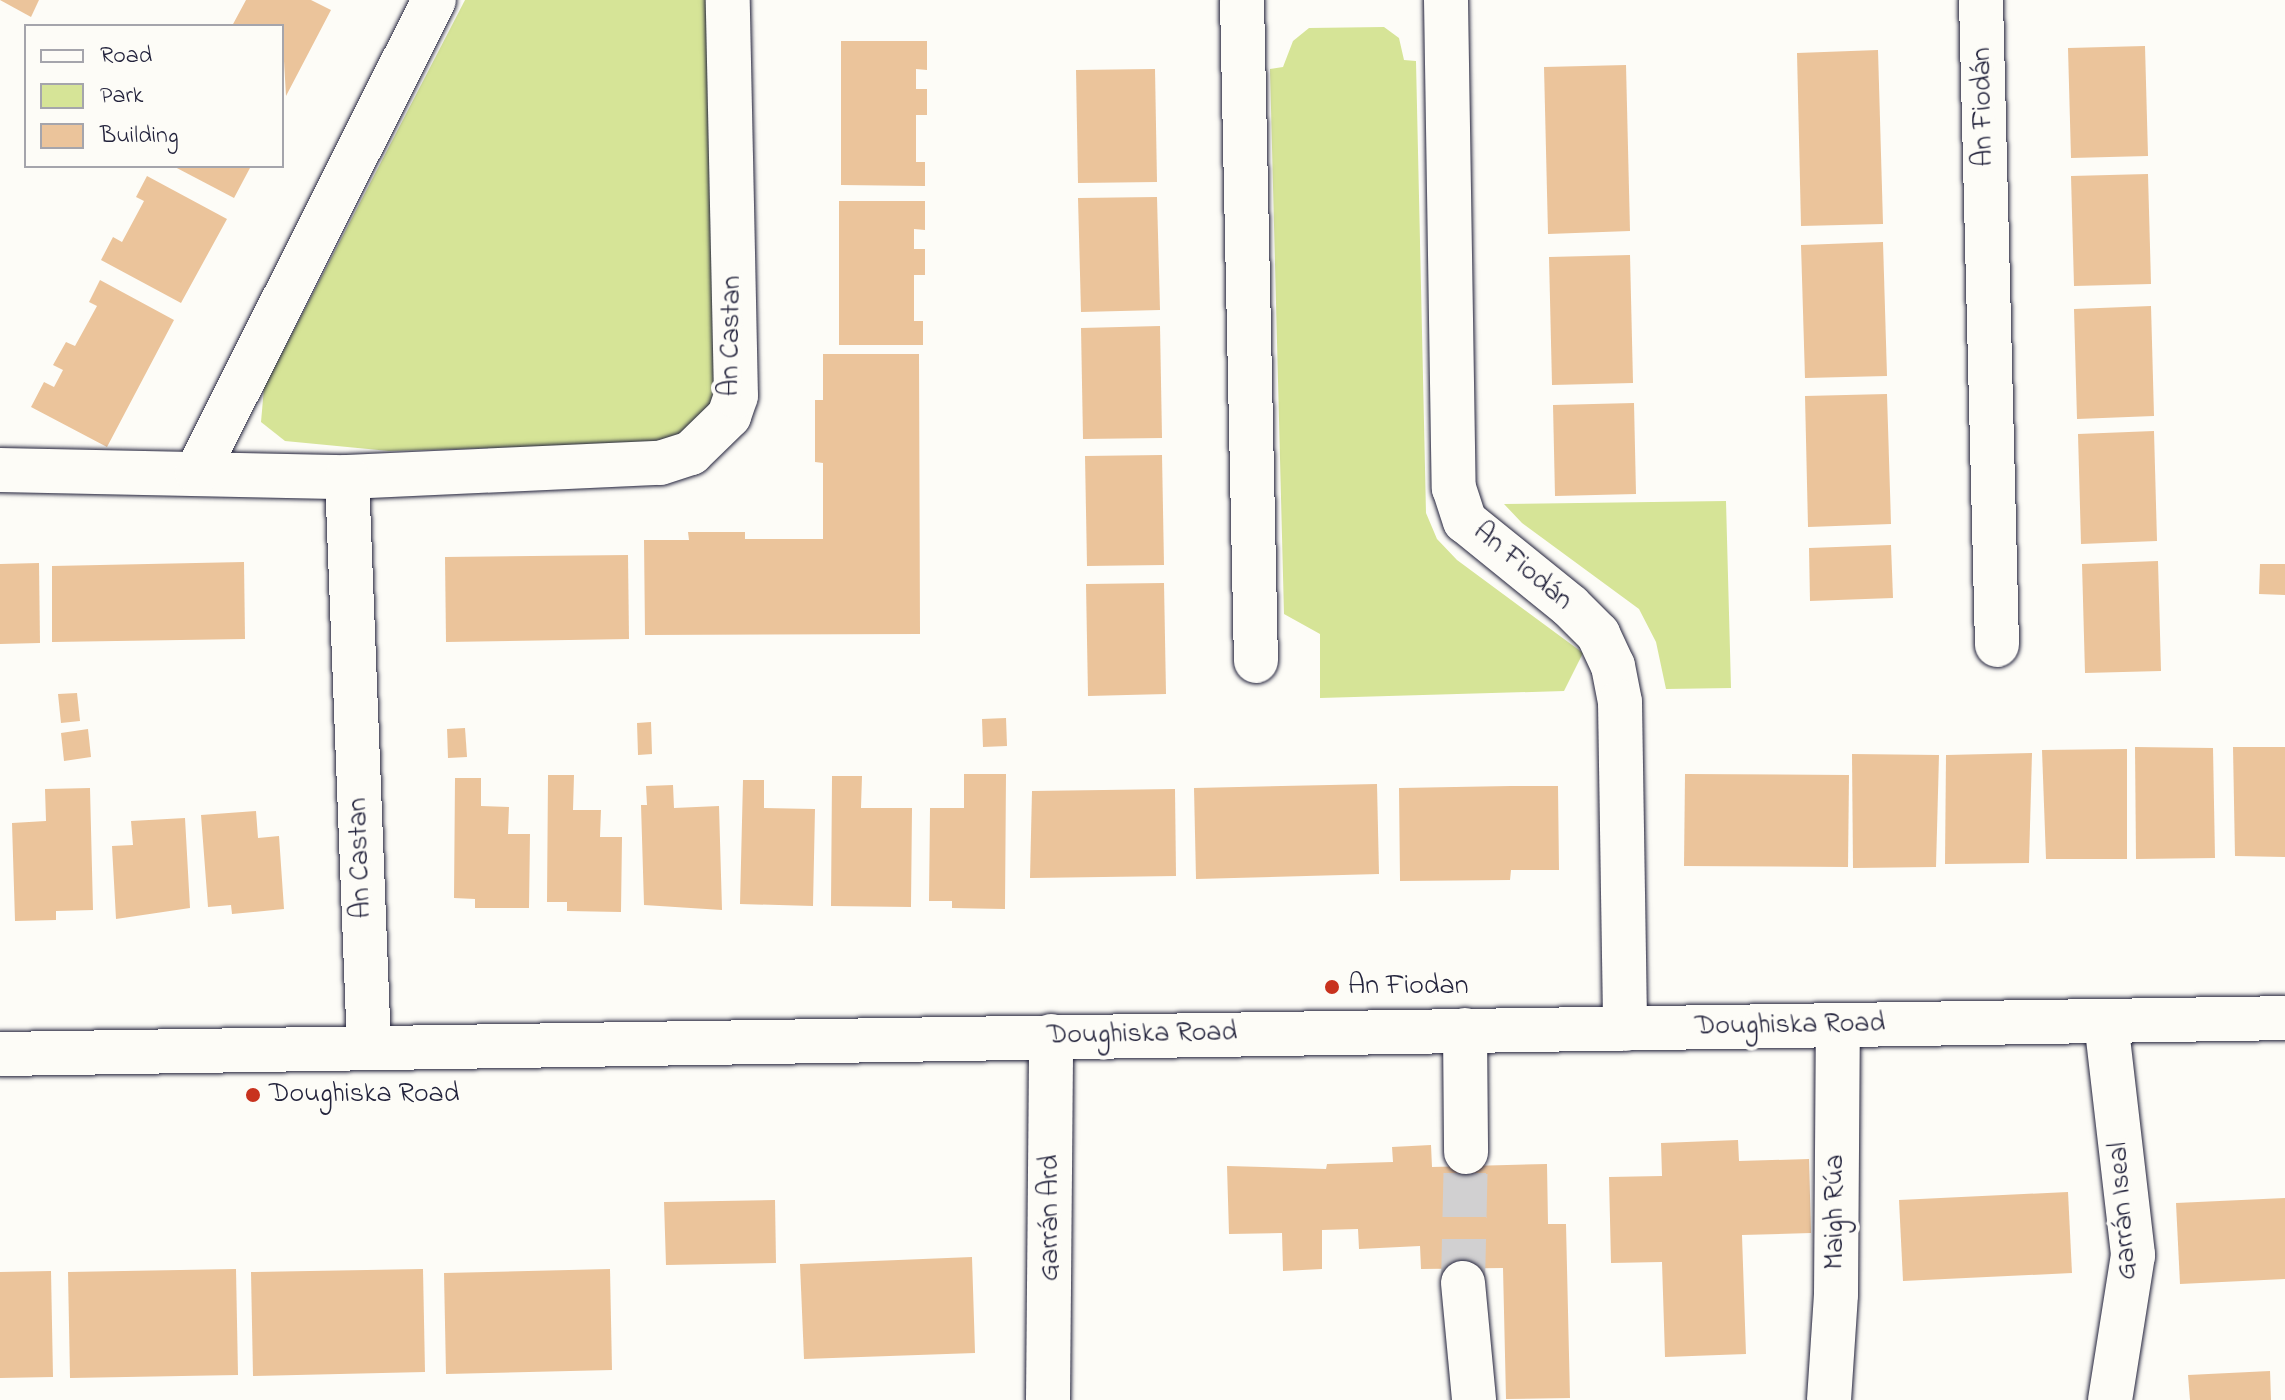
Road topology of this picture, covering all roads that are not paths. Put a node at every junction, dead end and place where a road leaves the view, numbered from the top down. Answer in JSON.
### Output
{"nodes":[{"id":1,"x":434,"y":0,"type":"edge"},
{"id":2,"x":728,"y":0,"type":"edge"},
{"id":3,"x":1242,"y":0,"type":"edge"},
{"id":4,"x":1446,"y":0,"type":"edge"},
{"id":5,"x":1981,"y":0,"type":"edge"},
{"id":6,"x":0,"y":470,"type":"edge"},
{"id":7,"x":197,"y":472,"type":"junction"},
{"id":8,"x":347,"y":477,"type":"junction"},
{"id":9,"x":1997,"y":645,"type":"dead end"},
{"id":10,"x":1256,"y":661,"type":"dead end"},
{"id":11,"x":2285,"y":1018,"type":"edge"},
{"id":12,"x":2106,"y":1021,"type":"junction"},
{"id":13,"x":1838,"y":1025,"type":"junction"},
{"id":14,"x":1625,"y":1029,"type":"junction"},
{"id":15,"x":1465,"y":1030,"type":"junction"},
{"id":16,"x":1051,"y":1036,"type":"junction"},
{"id":17,"x":369,"y":1048,"type":"junction"},
{"id":18,"x":0,"y":1054,"type":"edge"},
{"id":19,"x":1466,"y":1152,"type":"tunnel mouth"},
{"id":20,"x":1463,"y":1283,"type":"tunnel mouth"},
{"id":21,"x":1048,"y":1400,"type":"edge"},
{"id":22,"x":1474,"y":1400,"type":"edge"},
{"id":23,"x":1829,"y":1400,"type":"edge"},
{"id":24,"x":2110,"y":1400,"type":"edge"}],
"edges":[{"from":1,"to":7,"type":"street"},
{"from":2,"to":8,"type":"street","name":"An Castan"},
{"from":3,"to":10,"type":"street"},
{"from":4,"to":14,"type":"street","name":"An Fiodán"},
{"from":5,"to":9,"type":"street","name":"An Fiodán"},
{"from":6,"to":7,"type":"street","name":"An Castan"},
{"from":7,"to":8,"type":"street","name":"An Castan"},
{"from":8,"to":17,"type":"street","name":"An Castan"},
{"from":11,"to":12,"type":"street","name":"Doughiska Road"},
{"from":12,"to":13,"type":"street","name":"Doughiska Road"},
{"from":12,"to":24,"type":"street","name":"Garrán Iseal"},
{"from":13,"to":14,"type":"street","name":"Doughiska Road"},
{"from":13,"to":23,"type":"street","name":"Maigh Rúa"},
{"from":14,"to":15,"type":"street","name":"Doughiska Road"},
{"from":15,"to":16,"type":"street","name":"Doughiska Road"},
{"from":15,"to":19,"type":"street"},
{"from":16,"to":17,"type":"street","name":"Doughiska Road"},
{"from":16,"to":21,"type":"street","name":"Garrán Ard"},
{"from":17,"to":18,"type":"street","name":"Doughiska Road"},
{"from":20,"to":22,"type":"street"}]}
